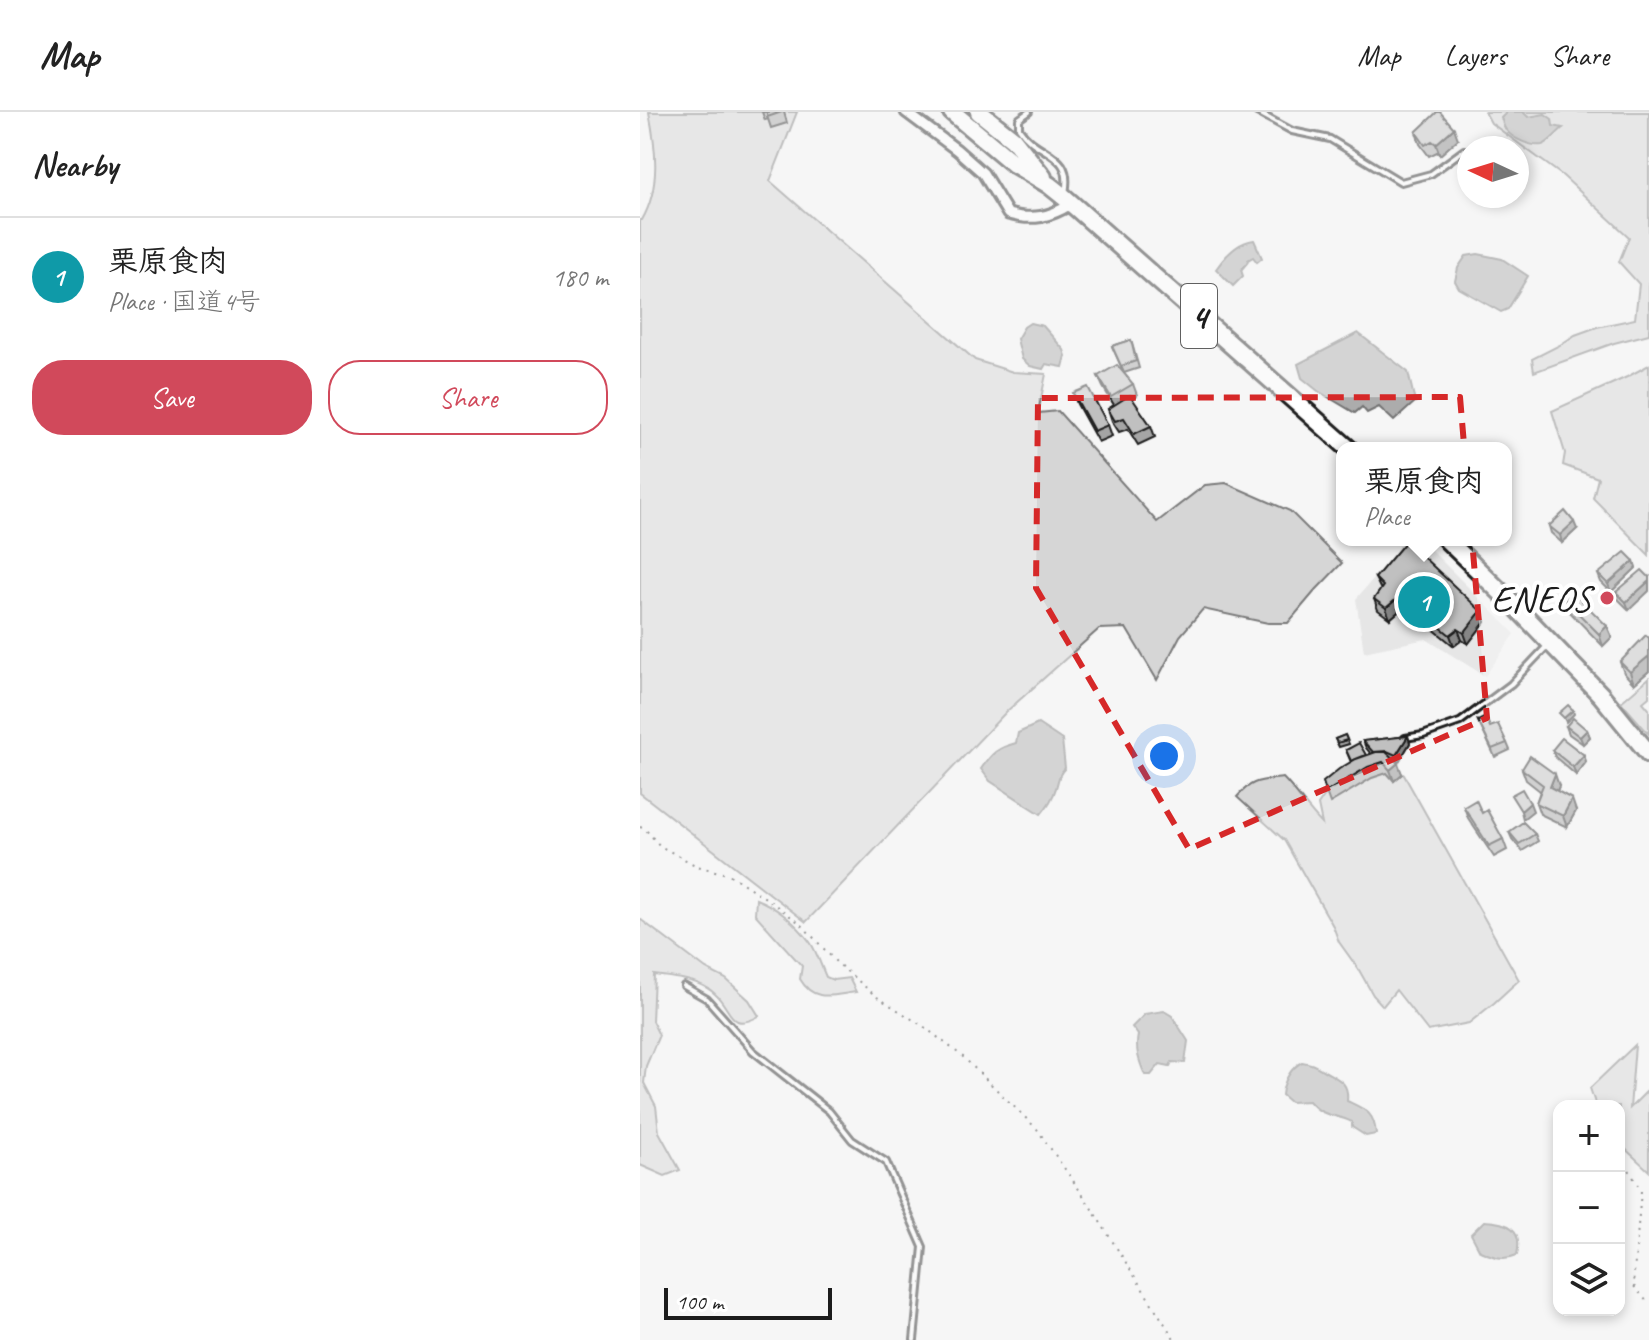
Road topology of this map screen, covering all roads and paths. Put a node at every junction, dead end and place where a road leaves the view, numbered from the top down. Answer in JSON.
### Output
{"nodes":[{"id":1,"x":906,"y":112,"type":"edge"},
{"id":2,"x":939,"y":112,"type":"edge"},
{"id":3,"x":952,"y":112,"type":"edge"},
{"id":4,"x":979,"y":112,"type":"edge"},
{"id":5,"x":1029,"y":112,"type":"edge"},
{"id":6,"x":1257,"y":112,"type":"edge"},
{"id":7,"x":977,"y":133,"type":"junction"},
{"id":8,"x":1457,"y":155,"type":"edge"},
{"id":9,"x":1049,"y":185,"type":"junction"},
{"id":10,"x":1068,"y":200,"type":"junction"},
{"id":11,"x":1341,"y":442,"type":"edge"},
{"id":12,"x":1453,"y":546,"type":"edge"},
{"id":13,"x":1549,"y":643,"type":"junction"},
{"id":14,"x":1397,"y":739,"type":"edge"},
{"id":15,"x":1649,"y":754,"type":"edge"},
{"id":16,"x":640,"y":827,"type":"edge"},
{"id":17,"x":684,"y":986,"type":"dead end"},
{"id":18,"x":1625,"y":1164,"type":"edge"},
{"id":19,"x":1649,"y":1304,"type":"edge"},
{"id":20,"x":914,"y":1340,"type":"edge"},
{"id":21,"x":1175,"y":1340,"type":"edge"}],
"edges":[{"from":1,"to":10,"type":"street"},
{"from":2,"to":7,"type":"highway"},
{"from":3,"to":7,"type":"highway","number":"4"},
{"from":4,"to":9,"type":"highway","number":"4"},
{"from":5,"to":10,"type":"lane"},
{"from":6,"to":8,"type":"lane"},
{"from":7,"to":9,"type":"highway","number":"4"},
{"from":9,"to":10,"type":"highway","number":"4"},
{"from":10,"to":11,"type":"highway","number":"4"},
{"from":12,"to":13,"type":"highway"},
{"from":13,"to":14,"type":"lane"},
{"from":13,"to":15,"type":"highway"},
{"from":16,"to":21,"type":"path"},
{"from":17,"to":20,"type":"lane"},
{"from":18,"to":19,"type":"path"}]}
